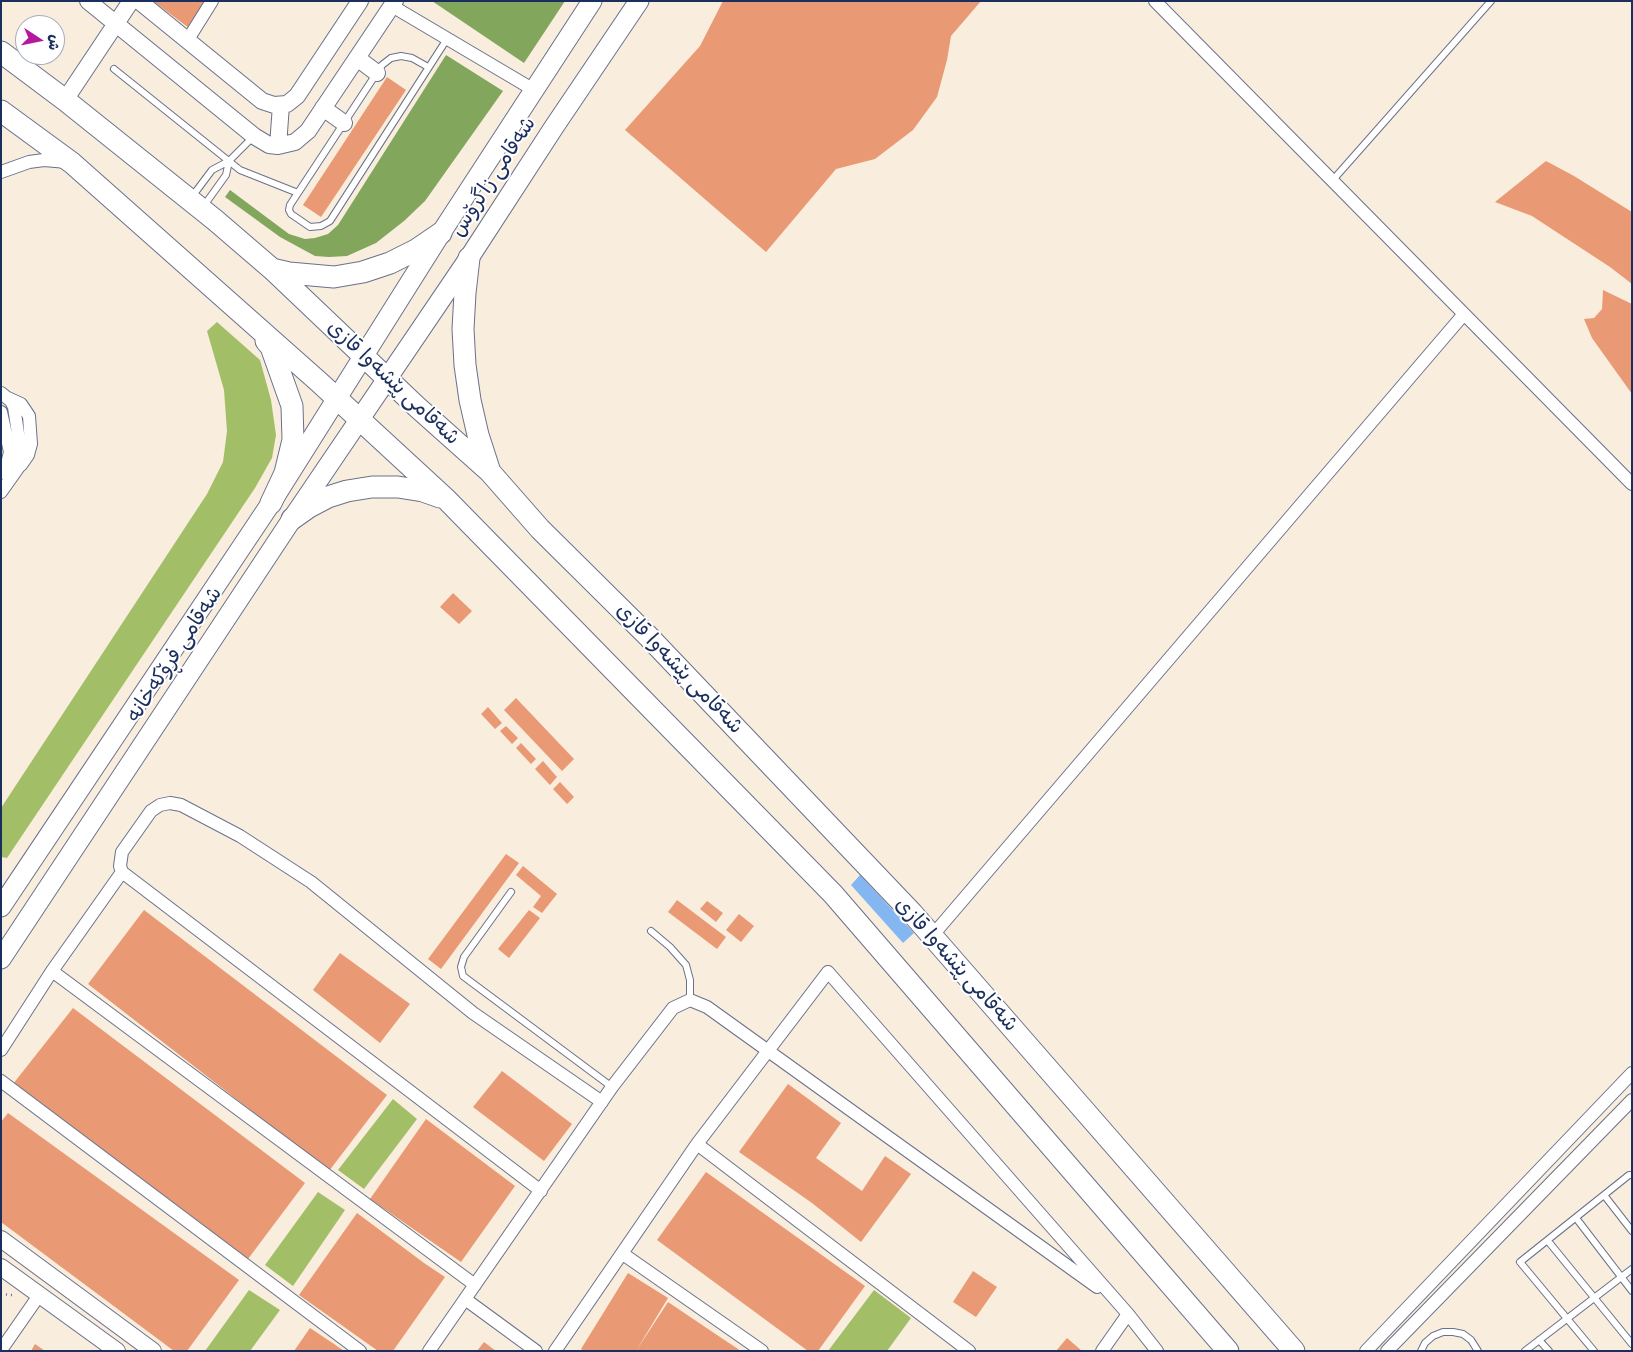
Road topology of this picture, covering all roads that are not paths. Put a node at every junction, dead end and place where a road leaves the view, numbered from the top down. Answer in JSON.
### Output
{"nodes":[{"id":1,"x":88,"y":1,"type":"edge"},
{"id":2,"x":131,"y":1,"type":"edge"},
{"id":3,"x":138,"y":1,"type":"edge"},
{"id":4,"x":212,"y":1,"type":"edge"},
{"id":5,"x":360,"y":1,"type":"edge"},
{"id":6,"x":592,"y":1,"type":"edge"},
{"id":7,"x":639,"y":1,"type":"edge"},
{"id":8,"x":1156,"y":1,"type":"edge"},
{"id":9,"x":1490,"y":1,"type":"edge"},
{"id":10,"x":394,"y":4,"type":"edge"},
{"id":11,"x":116,"y":23,"type":"junction"},
{"id":12,"x":447,"y":38,"type":"junction"},
{"id":13,"x":187,"y":41,"type":"junction"},
{"id":14,"x":1,"y":52,"type":"edge"},
{"id":15,"x":357,"y":58,"type":"junction"},
{"id":16,"x":428,"y":67,"type":"junction"},
{"id":17,"x":114,"y":69,"type":"dead end"},
{"id":18,"x":377,"y":73,"type":"junction"},
{"id":19,"x":534,"y":90,"type":"junction"},
{"id":20,"x":65,"y":100,"type":"junction"},
{"id":21,"x":281,"y":105,"type":"junction"},
{"id":22,"x":324,"y":108,"type":"junction"},
{"id":23,"x":1,"y":111,"type":"edge"},
{"id":24,"x":344,"y":123,"type":"junction"},
{"id":25,"x":254,"y":136,"type":"junction"},
{"id":26,"x":278,"y":146,"type":"junction"},
{"id":27,"x":229,"y":161,"type":"junction"},
{"id":28,"x":72,"y":163,"type":"junction"},
{"id":29,"x":1,"y":172,"type":"edge"},
{"id":30,"x":1332,"y":181,"type":"junction"},
{"id":31,"x":298,"y":193,"type":"junction"},
{"id":32,"x":196,"y":204,"type":"junction"},
{"id":33,"x":441,"y":232,"type":"junction"},
{"id":34,"x":469,"y":258,"type":"junction"},
{"id":35,"x":272,"y":269,"type":"junction"},
{"id":36,"x":1464,"y":314,"type":"junction"},
{"id":37,"x":252,"y":323,"type":"junction"},
{"id":38,"x":364,"y":355,"type":"junction"},
{"id":39,"x":387,"y":378,"type":"junction"},
{"id":40,"x":4,"y":395,"type":"edge"},
{"id":41,"x":336,"y":398,"type":"junction"},
{"id":42,"x":1,"y":412,"type":"edge"},
{"id":43,"x":359,"y":419,"type":"junction"},
{"id":44,"x":490,"y":472,"type":"junction"},
{"id":45,"x":1,"y":473,"type":"edge"},
{"id":46,"x":1632,"y":484,"type":"edge"},
{"id":47,"x":1,"y":492,"type":"edge"},
{"id":48,"x":447,"y":500,"type":"junction"},
{"id":49,"x":271,"y":503,"type":"junction"},
{"id":50,"x":292,"y":519,"type":"junction"},
{"id":51,"x":122,"y":872,"type":"junction"},
{"id":52,"x":511,"y":892,"type":"dead end"},
{"id":53,"x":1,"y":907,"type":"edge"},
{"id":54,"x":651,"y":931,"type":"dead end"},
{"id":55,"x":932,"y":936,"type":"junction"},
{"id":56,"x":1,"y":959,"type":"edge"},
{"id":57,"x":52,"y":971,"type":"junction"},
{"id":58,"x":690,"y":1000,"type":"junction"},
{"id":59,"x":1,"y":1050,"type":"edge"},
{"id":60,"x":768,"y":1051,"type":"junction"},
{"id":61,"x":1632,"y":1073,"type":"edge"},
{"id":62,"x":1,"y":1081,"type":"edge"},
{"id":63,"x":612,"y":1088,"type":"junction"},
{"id":64,"x":1632,"y":1100,"type":"edge"},
{"id":65,"x":602,"y":1102,"type":"junction"},
{"id":66,"x":697,"y":1144,"type":"junction"},
{"id":67,"x":1632,"y":1175,"type":"edge"},
{"id":68,"x":541,"y":1191,"type":"junction"},
{"id":69,"x":1604,"y":1195,"type":"junction"},
{"id":70,"x":1576,"y":1218,"type":"junction"},
{"id":71,"x":1632,"y":1231,"type":"edge"},
{"id":72,"x":1,"y":1239,"type":"edge"},
{"id":73,"x":1548,"y":1241,"type":"junction"},
{"id":74,"x":623,"y":1254,"type":"junction"},
{"id":75,"x":1,"y":1267,"type":"edge"},
{"id":76,"x":1632,"y":1269,"type":"edge"},
{"id":77,"x":1620,"y":1278,"type":"junction"},
{"id":78,"x":475,"y":1285,"type":"junction"},
{"id":79,"x":1632,"y":1291,"type":"edge"},
{"id":80,"x":40,"y":1294,"type":"junction"},
{"id":81,"x":465,"y":1299,"type":"junction"},
{"id":82,"x":1594,"y":1299,"type":"junction"},
{"id":83,"x":1115,"y":1300,"type":"junction"},
{"id":84,"x":1128,"y":1314,"type":"junction"},
{"id":85,"x":1567,"y":1319,"type":"junction"},
{"id":86,"x":1540,"y":1340,"type":"junction"},
{"id":87,"x":1632,"y":1344,"type":"edge"},
{"id":88,"x":1,"y":1350,"type":"edge"},
{"id":89,"x":558,"y":1350,"type":"edge"},
{"id":90,"x":118,"y":1351,"type":"edge"},
{"id":91,"x":153,"y":1351,"type":"edge"},
{"id":92,"x":360,"y":1351,"type":"edge"},
{"id":93,"x":429,"y":1351,"type":"edge"},
{"id":94,"x":536,"y":1351,"type":"edge"},
{"id":95,"x":762,"y":1351,"type":"edge"},
{"id":96,"x":969,"y":1351,"type":"edge"},
{"id":97,"x":1102,"y":1351,"type":"edge"},
{"id":98,"x":1157,"y":1351,"type":"edge"},
{"id":99,"x":1228,"y":1351,"type":"edge"},
{"id":100,"x":1294,"y":1351,"type":"edge"},
{"id":101,"x":1366,"y":1351,"type":"edge"},
{"id":102,"x":1387,"y":1351,"type":"edge"},
{"id":103,"x":1421,"y":1351,"type":"edge"},
{"id":104,"x":1478,"y":1351,"type":"edge"},
{"id":105,"x":1525,"y":1351,"type":"edge"},
{"id":106,"x":1549,"y":1351,"type":"edge"},
{"id":107,"x":1594,"y":1351,"type":"edge"}],
"edges":[{"from":1,"to":11,"type":"street"},
{"from":2,"to":11,"type":"street"},
{"from":3,"to":13,"type":"street"},
{"from":4,"to":13,"type":"street"},
{"from":5,"to":21,"type":"street"},
{"from":6,"to":19,"type":"main road","name":"شەقامی زاگرۆس"},
{"from":7,"to":34,"type":"main road","name":"شەقامی زاگرۆس"},
{"from":8,"to":30,"type":"street"},
{"from":9,"to":30,"type":"lane"},
{"from":10,"to":12,"type":"street"},
{"from":10,"to":15,"type":"street"},
{"from":11,"to":20,"type":"street"},
{"from":11,"to":25,"type":"street"},
{"from":12,"to":16,"type":"lane"},
{"from":12,"to":19,"type":"street"},
{"from":13,"to":21,"type":"street"},
{"from":14,"to":20,"type":"highway","name":"شەقامی پێشەوا قازی"},
{"from":15,"to":18,"type":"street"},
{"from":15,"to":22,"type":"street"},
{"from":16,"to":18,"type":"lane"},
{"from":16,"to":31,"type":"lane"},
{"from":17,"to":27,"type":"lane"},
{"from":18,"to":24,"type":"lane"},
{"from":19,"to":33,"type":"main road","name":"شەقامی زاگرۆس"},
{"from":20,"to":32,"type":"highway","name":"شەقامی پێشەوا قازی"},
{"from":21,"to":26,"type":"street"},
{"from":22,"to":24,"type":"street"},
{"from":22,"to":26,"type":"street"},
{"from":23,"to":28,"type":"highway"},
{"from":24,"to":31,"type":"lane"},
{"from":25,"to":26,"type":"street"},
{"from":25,"to":27,"type":"lane"},
{"from":27,"to":31,"type":"lane"},
{"from":27,"to":32,"type":"lane"},
{"from":27,"to":32,"type":"lane"},
{"from":28,"to":29,"type":"street"},
{"from":28,"to":37,"type":"highway"},
{"from":30,"to":36,"type":"street"},
{"from":32,"to":35,"type":"highway","name":"شەقامی پێشەوا قازی"},
{"from":33,"to":35,"type":"highway"},
{"from":33,"to":38,"type":"main road","name":"شەقامی زاگرۆس"},
{"from":34,"to":39,"type":"main road","name":"شەقامی زاگرۆس"},
{"from":34,"to":44,"type":"highway"},
{"from":35,"to":38,"type":"highway","name":"شەقامی پێشەوا قازی"},
{"from":36,"to":46,"type":"street"},
{"from":36,"to":55,"type":"street"},
{"from":37,"to":41,"type":"highway"},
{"from":37,"to":49,"type":"highway"},
{"from":38,"to":39,"type":"highway","name":"شەقامی پێشەوا قازی"},
{"from":38,"to":41,"type":"main road","name":"شەقامی فڕۆکەخانە"},
{"from":39,"to":43,"type":"main road","name":"شەقامی فڕۆکەخانە"},
{"from":39,"to":44,"type":"highway","name":"شەقامی پێشەوا قازی"},
{"from":40,"to":47,"type":"street"},
{"from":41,"to":43,"type":"highway"},
{"from":41,"to":49,"type":"main road","name":"شەقامی فڕۆکەخانە"},
{"from":42,"to":45,"type":"street"},
{"from":43,"to":48,"type":"highway"},
{"from":43,"to":50,"type":"main road","name":"شەقامی فڕۆکەخانە"},
{"from":44,"to":55,"type":"highway","name":"شەقامی پێشەوا قازی"},
{"from":48,"to":50,"type":"highway"},
{"from":48,"to":99,"type":"highway"},
{"from":49,"to":53,"type":"main road","name":"شەقامی فڕۆکەخانە"},
{"from":50,"to":56,"type":"main road","name":"شەقامی فڕۆکەخانە"},
{"from":51,"to":57,"type":"street"},
{"from":51,"to":65,"type":"street"},
{"from":51,"to":68,"type":"street"},
{"from":52,"to":63,"type":"lane"},
{"from":54,"to":58,"type":"lane"},
{"from":55,"to":100,"type":"highway","name":"شەقامی پێشەوا قازی"},
{"from":57,"to":59,"type":"street"},
{"from":57,"to":78,"type":"street"},
{"from":58,"to":60,"type":"street"},
{"from":58,"to":63,"type":"street"},
{"from":60,"to":66,"type":"street"},
{"from":60,"to":83,"type":"street"},
{"from":60,"to":83,"type":"street"},
{"from":61,"to":101,"type":"street"},
{"from":62,"to":92,"type":"street"},
{"from":63,"to":65,"type":"street"},
{"from":64,"to":102,"type":"street"},
{"from":65,"to":68,"type":"street"},
{"from":66,"to":74,"type":"street"},
{"from":66,"to":96,"type":"street"},
{"from":67,"to":69,"type":"lane"},
{"from":68,"to":78,"type":"street"},
{"from":69,"to":70,"type":"lane"},
{"from":69,"to":71,"type":"lane"},
{"from":70,"to":73,"type":"lane"},
{"from":70,"to":77,"type":"lane"},
{"from":72,"to":91,"type":"street"},
{"from":73,"to":82,"type":"lane"},
{"from":73,"to":85,"type":"lane"},
{"from":74,"to":89,"type":"street"},
{"from":74,"to":95,"type":"street"},
{"from":75,"to":80,"type":"street"},
{"from":76,"to":77,"type":"lane"},
{"from":77,"to":79,"type":"lane"},
{"from":77,"to":82,"type":"lane"},
{"from":78,"to":81,"type":"street"},
{"from":80,"to":88,"type":"street"},
{"from":80,"to":90,"type":"street"},
{"from":81,"to":93,"type":"street"},
{"from":81,"to":94,"type":"street"},
{"from":82,"to":85,"type":"lane"},
{"from":82,"to":87,"type":"lane"},
{"from":83,"to":84,"type":"street"},
{"from":84,"to":97,"type":"street"},
{"from":84,"to":98,"type":"street"},
{"from":85,"to":86,"type":"lane"},
{"from":85,"to":107,"type":"lane"},
{"from":86,"to":105,"type":"lane"},
{"from":86,"to":106,"type":"lane"},
{"from":103,"to":104,"type":"lane"}]}
